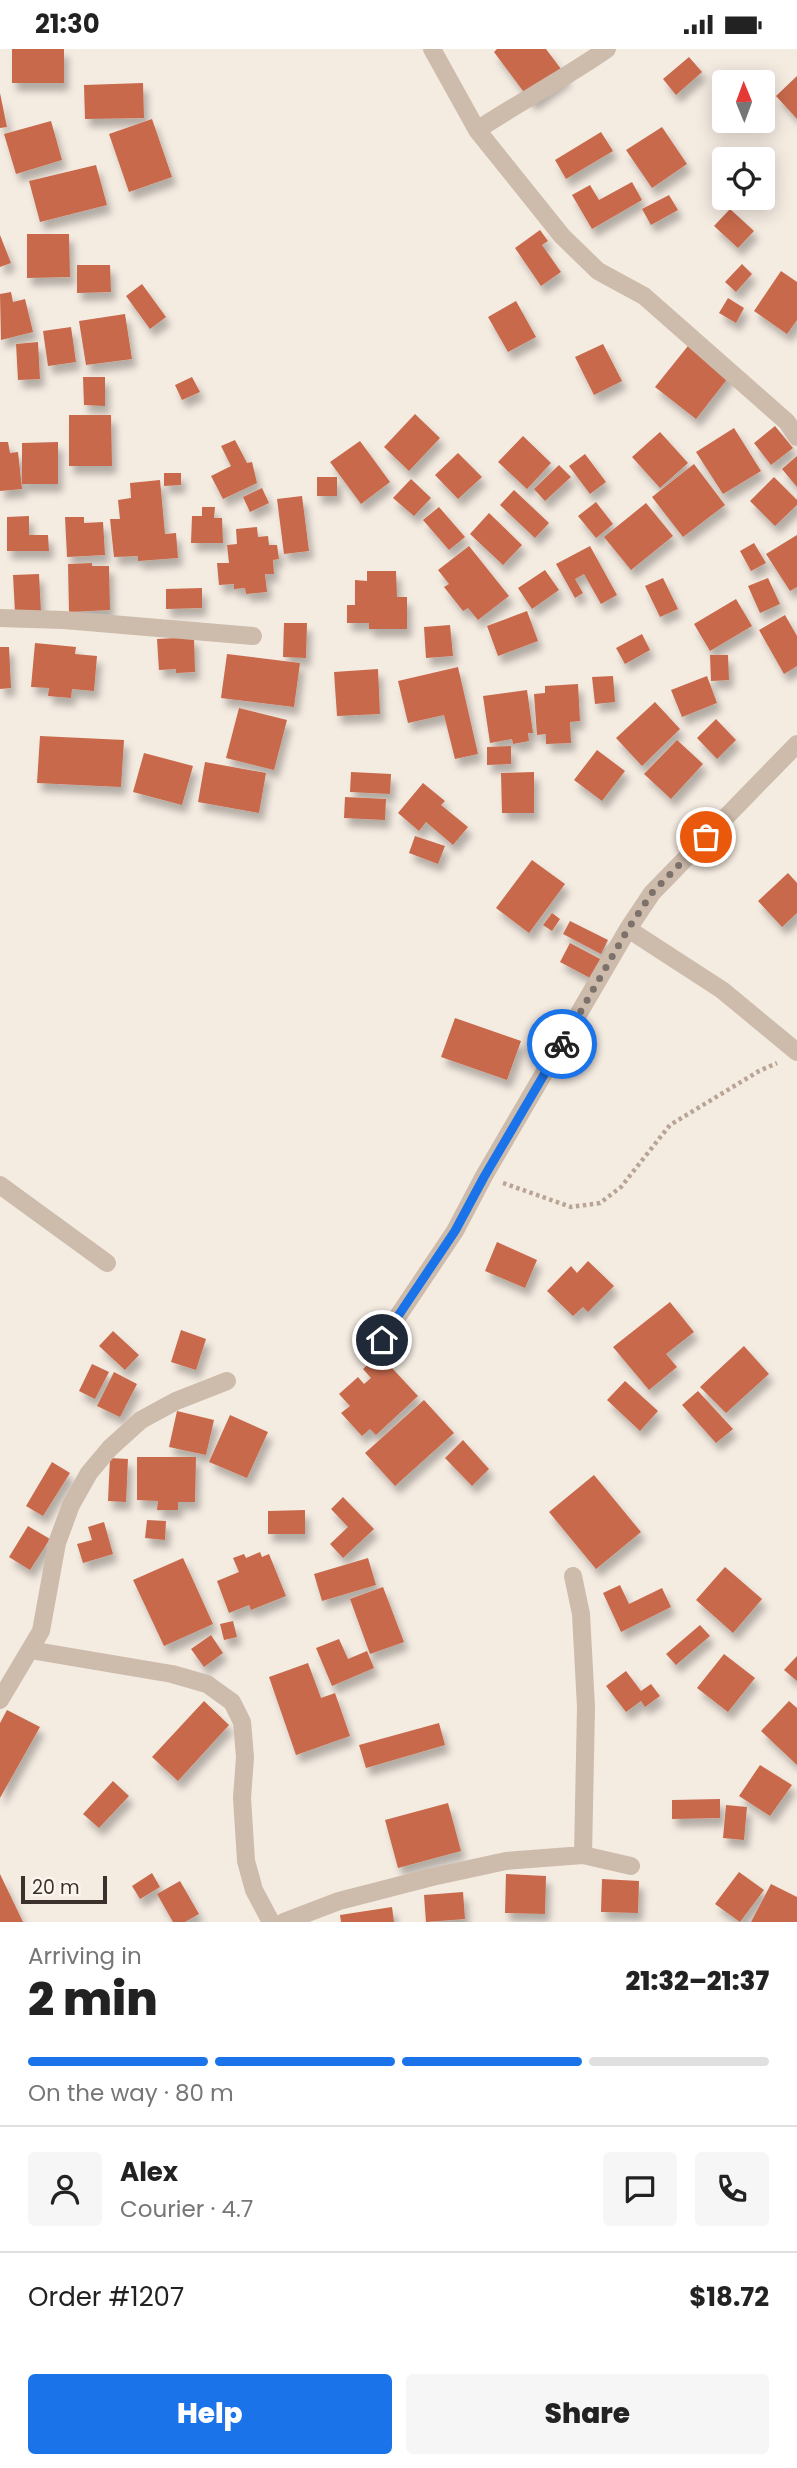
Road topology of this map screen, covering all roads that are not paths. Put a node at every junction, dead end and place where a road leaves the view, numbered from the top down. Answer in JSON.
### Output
{"nodes":[{"id":1,"x":432,"y":49,"type":"edge"},
{"id":2,"x":607,"y":49,"type":"edge"},
{"id":3,"x":477,"y":130,"type":"junction"},
{"id":4,"x":797,"y":437,"type":"edge"},
{"id":5,"x":0,"y":618,"type":"edge"},
{"id":6,"x":253,"y":636,"type":"dead end"},
{"id":7,"x":797,"y":744,"type":"edge"},
{"id":8,"x":628,"y":929,"type":"junction"},
{"id":9,"x":791,"y":1056,"type":"edge"},
{"id":10,"x":0,"y":1185,"type":"edge"},
{"id":11,"x":107,"y":1263,"type":"dead end"},
{"id":12,"x":382,"y":1340,"type":"dead end"},
{"id":13,"x":227,"y":1381,"type":"dead end"},
{"id":14,"x":573,"y":1576,"type":"dead end"},
{"id":15,"x":30,"y":1650,"type":"junction"},
{"id":16,"x":0,"y":1700,"type":"edge"},
{"id":17,"x":583,"y":1855,"type":"junction"},
{"id":18,"x":631,"y":1866,"type":"dead end"},
{"id":19,"x":271,"y":1922,"type":"edge"},
{"id":20,"x":284,"y":1922,"type":"edge"}],
"edges":[{"from":1,"to":3,"type":"street"},
{"from":2,"to":3,"type":"street"},
{"from":3,"to":4,"type":"street"},
{"from":5,"to":6,"type":"street"},
{"from":7,"to":8,"type":"street"},
{"from":8,"to":9,"type":"street"},
{"from":8,"to":12,"type":"street"},
{"from":10,"to":11,"type":"street"},
{"from":13,"to":15,"type":"street"},
{"from":14,"to":17,"type":"street"},
{"from":15,"to":16,"type":"street"},
{"from":15,"to":19,"type":"street"},
{"from":17,"to":18,"type":"street"},
{"from":17,"to":20,"type":"street"}]}
